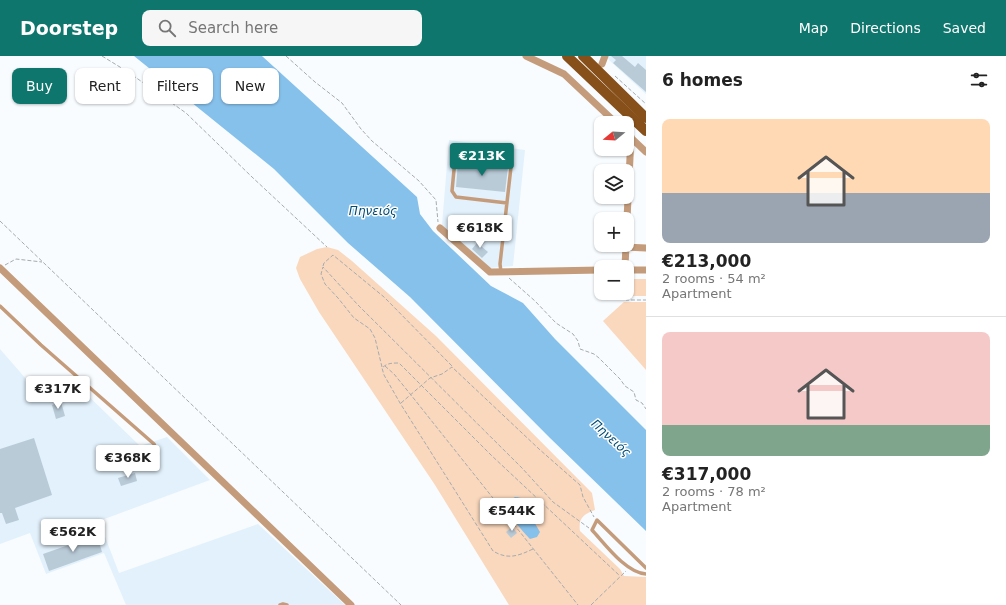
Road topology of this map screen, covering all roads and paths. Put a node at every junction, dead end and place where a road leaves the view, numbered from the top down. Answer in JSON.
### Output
{"nodes":[{"id":1,"x":102,"y":56,"type":"edge"},
{"id":2,"x":286,"y":56,"type":"edge"},
{"id":3,"x":526,"y":56,"type":"edge"},
{"id":4,"x":567,"y":56,"type":"edge"},
{"id":5,"x":582,"y":56,"type":"edge"},
{"id":6,"x":605,"y":56,"type":"edge"},
{"id":7,"x":602,"y":64,"type":"dead end"},
{"id":8,"x":613,"y":74,"type":"dead end"},
{"id":9,"x":646,"y":104,"type":"edge"},
{"id":10,"x":609,"y":116,"type":"edge"},
{"id":11,"x":646,"y":118,"type":"edge"},
{"id":12,"x":646,"y":131,"type":"edge"},
{"id":13,"x":634,"y":141,"type":"edge"},
{"id":14,"x":646,"y":152,"type":"edge"},
{"id":15,"x":629,"y":156,"type":"edge"},
{"id":16,"x":507,"y":203,"type":"junction"},
{"id":17,"x":627,"y":212,"type":"edge"},
{"id":18,"x":0,"y":221,"type":"edge"},
{"id":19,"x":440,"y":228,"type":"joint"},
{"id":20,"x":327,"y":247,"type":"dead end"},
{"id":21,"x":634,"y":247,"type":"edge"},
{"id":22,"x":646,"y":248,"type":"edge"},
{"id":23,"x":42,"y":262,"type":"junction"},
{"id":24,"x":323,"y":266,"type":"junction"},
{"id":25,"x":1,"y":270,"type":"edge"},
{"id":26,"x":594,"y":270,"type":"edge"},
{"id":27,"x":634,"y":270,"type":"edge"},
{"id":28,"x":646,"y":270,"type":"edge"},
{"id":29,"x":501,"y":272,"type":"junction"},
{"id":30,"x":509,"y":278,"type":"dead end"},
{"id":31,"x":634,"y":300,"type":"edge"},
{"id":32,"x":646,"y":300,"type":"edge"},
{"id":33,"x":0,"y":306,"type":"edge"},
{"id":34,"x":385,"y":366,"type":"junction"},
{"id":35,"x":452,"y":367,"type":"junction"},
{"id":36,"x":382,"y":368,"type":"junction"},
{"id":37,"x":430,"y":378,"type":"junction"},
{"id":38,"x":421,"y":386,"type":"junction"},
{"id":39,"x":411,"y":395,"type":"junction"},
{"id":40,"x":400,"y":403,"type":"junction"},
{"id":41,"x":646,"y":409,"type":"edge"},
{"id":42,"x":137,"y":469,"type":"dead end"},
{"id":43,"x":597,"y":520,"type":"junction"},
{"id":44,"x":592,"y":530,"type":"junction"},
{"id":45,"x":533,"y":549,"type":"junction"},
{"id":46,"x":629,"y":568,"type":"junction"},
{"id":47,"x":646,"y":568,"type":"edge"},
{"id":48,"x":646,"y":574,"type":"edge"},
{"id":49,"x":620,"y":576,"type":"junction"},
{"id":50,"x":280,"y":605,"type":"edge"},
{"id":51,"x":287,"y":605,"type":"edge"},
{"id":52,"x":351,"y":605,"type":"edge"},
{"id":53,"x":401,"y":605,"type":"edge"},
{"id":54,"x":578,"y":605,"type":"edge"},
{"id":55,"x":591,"y":605,"type":"edge"}],
"edges":[{"from":1,"to":20,"type":"path"},
{"from":2,"to":19,"type":"path"},
{"from":3,"to":10,"type":"street"},
{"from":4,"to":12,"type":"main road"},
{"from":5,"to":11,"type":"main road"},
{"from":6,"to":7,"type":"street"},
{"from":8,"to":9,"type":"path"},
{"from":13,"to":14,"type":"street"},
{"from":15,"to":17,"type":"street"},
{"from":16,"to":16,"type":"lane"},
{"from":16,"to":29,"type":"lane"},
{"from":18,"to":23,"type":"path"},
{"from":19,"to":29,"type":"street"},
{"from":21,"to":22,"type":"street"},
{"from":23,"to":25,"type":"path"},
{"from":23,"to":53,"type":"path"},
{"from":24,"to":35,"type":"path"},
{"from":24,"to":36,"type":"path"},
{"from":24,"to":37,"type":"path"},
{"from":25,"to":52,"type":"street"},
{"from":26,"to":29,"type":"street"},
{"from":27,"to":28,"type":"street"},
{"from":30,"to":41,"type":"path"},
{"from":31,"to":32,"type":"path"},
{"from":33,"to":42,"type":"lane"},
{"from":34,"to":36,"type":"path"},
{"from":34,"to":38,"type":"path"},
{"from":34,"to":39,"type":"path"},
{"from":35,"to":37,"type":"path"},
{"from":35,"to":43,"type":"path"},
{"from":36,"to":40,"type":"path"},
{"from":37,"to":38,"type":"path"},
{"from":37,"to":44,"type":"path"},
{"from":38,"to":39,"type":"path"},
{"from":38,"to":49,"type":"path"},
{"from":39,"to":40,"type":"path"},
{"from":39,"to":45,"type":"path"},
{"from":40,"to":45,"type":"path"},
{"from":43,"to":44,"type":"lane"},
{"from":43,"to":47,"type":"lane"},
{"from":44,"to":46,"type":"lane"},
{"from":45,"to":54,"type":"path"},
{"from":46,"to":48,"type":"lane"},
{"from":46,"to":49,"type":"path"},
{"from":49,"to":55,"type":"path"},
{"from":50,"to":51,"type":"lane"}]}
